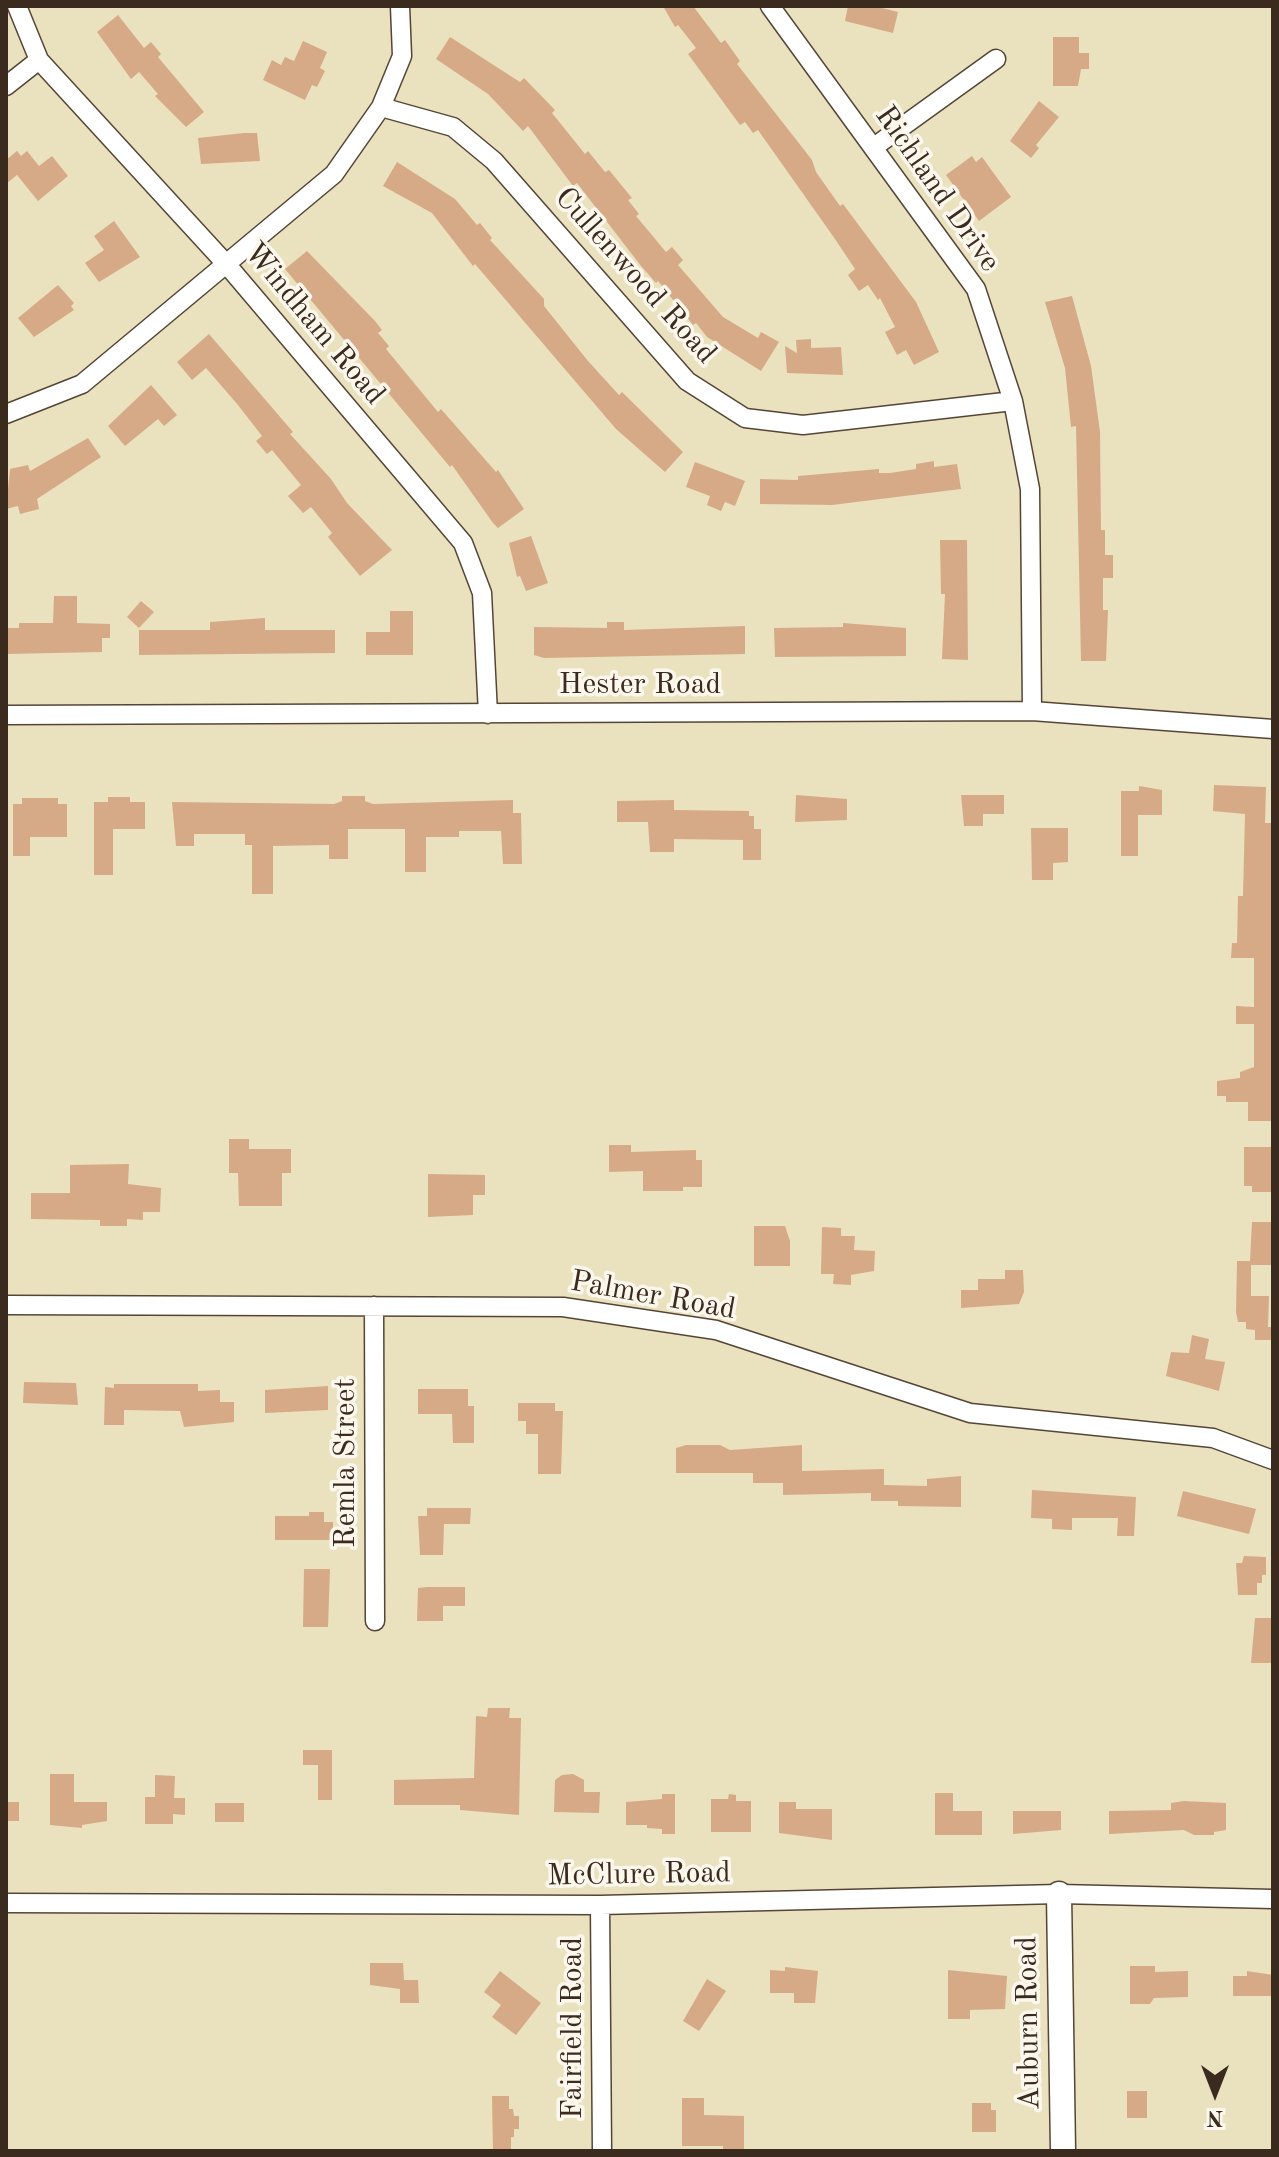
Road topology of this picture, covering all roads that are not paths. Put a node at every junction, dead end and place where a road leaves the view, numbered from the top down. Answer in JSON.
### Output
{"nodes":[{"id":1,"x":17,"y":6,"type":"edge"},
{"id":2,"x":400,"y":6,"type":"edge"},
{"id":3,"x":770,"y":6,"type":"edge"},
{"id":4,"x":996,"y":59,"type":"dead end"},
{"id":5,"x":39,"y":60,"type":"junction"},
{"id":6,"x":6,"y":86,"type":"edge"},
{"id":7,"x":381,"y":107,"type":"junction"},
{"id":8,"x":874,"y":147,"type":"junction"},
{"id":9,"x":228,"y":266,"type":"junction"},
{"id":10,"x":1013,"y":401,"type":"junction"},
{"id":11,"x":6,"y":414,"type":"edge"},
{"id":12,"x":1032,"y":711,"type":"junction"},
{"id":13,"x":488,"y":714,"type":"junction"},
{"id":14,"x":6,"y":715,"type":"edge"},
{"id":15,"x":1273,"y":729,"type":"edge"},
{"id":16,"x":6,"y":1305,"type":"edge"},
{"id":17,"x":374,"y":1306,"type":"junction"},
{"id":18,"x":1273,"y":1460,"type":"edge"},
{"id":19,"x":375,"y":1621,"type":"dead end"},
{"id":20,"x":1059,"y":1894,"type":"junction"},
{"id":21,"x":1273,"y":1899,"type":"edge"},
{"id":22,"x":6,"y":1903,"type":"edge"},
{"id":23,"x":600,"y":1905,"type":"junction"},
{"id":24,"x":602,"y":2151,"type":"edge"},
{"id":25,"x":1063,"y":2151,"type":"edge"}],
"edges":[{"from":1,"to":5,"type":"street","name":"Windham Road"},
{"from":2,"to":7,"type":"street"},
{"from":3,"to":8,"type":"street","name":"Richland Drive"},
{"from":4,"to":8,"type":"street"},
{"from":5,"to":6,"type":"street"},
{"from":5,"to":9,"type":"street","name":"Windham Road"},
{"from":7,"to":9,"type":"street"},
{"from":7,"to":10,"type":"street","name":"Cullenwood Road"},
{"from":8,"to":10,"type":"street","name":"Richland Drive"},
{"from":9,"to":11,"type":"street"},
{"from":9,"to":13,"type":"street","name":"Windham Road"},
{"from":10,"to":12,"type":"street","name":"Richland Drive"},
{"from":12,"to":13,"type":"street","name":"Hester Road"},
{"from":12,"to":15,"type":"street","name":"Hester Road"},
{"from":13,"to":14,"type":"street","name":"Hester Road"},
{"from":16,"to":17,"type":"street","name":"Palmer Road"},
{"from":17,"to":18,"type":"street","name":"Palmer Road"},
{"from":17,"to":19,"type":"street","name":"Remla Street"},
{"from":20,"to":21,"type":"street","name":"McClure Road"},
{"from":20,"to":23,"type":"street","name":"McClure Road"},
{"from":20,"to":25,"type":"street","name":"Auburn Road"},
{"from":22,"to":23,"type":"street","name":"McClure Road"},
{"from":23,"to":24,"type":"street","name":"Fairfield Road"}]}
